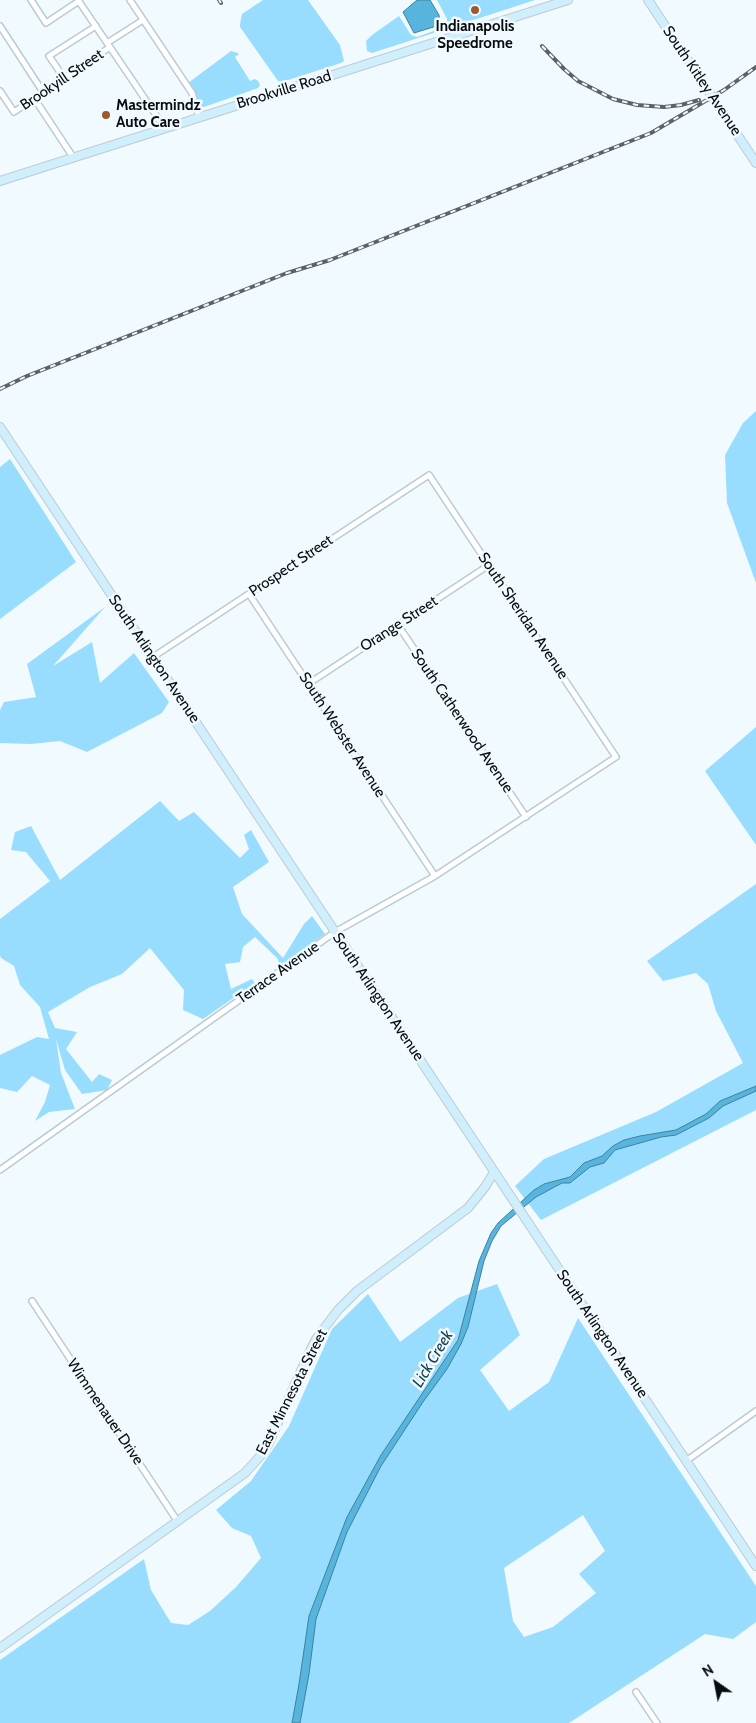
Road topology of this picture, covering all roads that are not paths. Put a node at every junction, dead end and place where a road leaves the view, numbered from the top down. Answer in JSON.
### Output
{"nodes":[{"id":1,"x":31,"y":0,"type":"edge"},
{"id":2,"x":130,"y":0,"type":"edge"},
{"id":3,"x":568,"y":0,"type":"edge"},
{"id":4,"x":648,"y":0,"type":"edge"},
{"id":5,"x":79,"y":1,"type":"edge"},
{"id":6,"x":143,"y":20,"type":"junction"},
{"id":7,"x":0,"y":26,"type":"edge"},
{"id":8,"x":96,"y":26,"type":"junction"},
{"id":9,"x":109,"y":45,"type":"junction"},
{"id":10,"x":64,"y":78,"type":"junction"},
{"id":11,"x":0,"y":91,"type":"edge"},
{"id":12,"x":43,"y":92,"type":"junction"},
{"id":13,"x":34,"y":98,"type":"junction"},
{"id":14,"x":199,"y":117,"type":"junction"},
{"id":15,"x":164,"y":127,"type":"junction"},
{"id":16,"x":73,"y":157,"type":"junction"},
{"id":17,"x":756,"y":163,"type":"edge"},
{"id":18,"x":0,"y":181,"type":"edge"},
{"id":19,"x":0,"y":427,"type":"edge"},
{"id":20,"x":429,"y":475,"type":"joint"},
{"id":21,"x":489,"y":565,"type":"junction"},
{"id":22,"x":249,"y":594,"type":"junction"},
{"id":23,"x":398,"y":625,"type":"junction"},
{"id":24,"x":153,"y":657,"type":"junction"},
{"id":25,"x":308,"y":684,"type":"junction"},
{"id":26,"x":616,"y":757,"type":"joint"},
{"id":27,"x":526,"y":817,"type":"junction"},
{"id":28,"x":435,"y":876,"type":"junction"},
{"id":29,"x":335,"y":932,"type":"junction"},
{"id":30,"x":0,"y":1170,"type":"edge"},
{"id":31,"x":494,"y":1172,"type":"junction"},
{"id":32,"x":32,"y":1302,"type":"dead end"},
{"id":33,"x":756,"y":1411,"type":"edge"},
{"id":34,"x":686,"y":1461,"type":"junction"},
{"id":35,"x":178,"y":1522,"type":"junction"},
{"id":36,"x":756,"y":1566,"type":"edge"},
{"id":37,"x":0,"y":1648,"type":"edge"},
{"id":38,"x":636,"y":1692,"type":"dead end"},
{"id":39,"x":657,"y":1723,"type":"edge"}],
"edges":[{"from":1,"to":5,"type":"street"},
{"from":2,"to":6,"type":"street"},
{"from":3,"to":14,"type":"main road","name":"Brookville Road"},
{"from":4,"to":17,"type":"main road","name":"South Kitley Avenue"},
{"from":5,"to":8,"type":"street"},
{"from":6,"to":9,"type":"street","name":"Brookyill Street"},
{"from":6,"to":14,"type":"street"},
{"from":7,"to":12,"type":"street"},
{"from":8,"to":9,"type":"street"},
{"from":8,"to":10,"type":"street"},
{"from":9,"to":10,"type":"street","name":"Brookyill Street"},
{"from":9,"to":15,"type":"street"},
{"from":10,"to":12,"type":"street","name":"Brookyill Street"},
{"from":11,"to":13,"type":"street","name":"Brookyill Street"},
{"from":12,"to":13,"type":"street","name":"Brookyill Street"},
{"from":13,"to":16,"type":"street"},
{"from":14,"to":15,"type":"main road","name":"Brookville Road"},
{"from":15,"to":16,"type":"main road","name":"Brookville Road"},
{"from":16,"to":18,"type":"main road","name":"Brookville Road"},
{"from":19,"to":24,"type":"main road","name":"South Arlington Avenue"},
{"from":20,"to":21,"type":"street","name":"South Sheridan Avenue"},
{"from":20,"to":22,"type":"street","name":"Prospect Street"},
{"from":21,"to":23,"type":"street","name":"Orange Street"},
{"from":21,"to":26,"type":"street","name":"South Sheridan Avenue"},
{"from":22,"to":24,"type":"street","name":"Prospect Street"},
{"from":22,"to":25,"type":"street","name":"South Webster Avenue"},
{"from":23,"to":25,"type":"street","name":"Orange Street"},
{"from":23,"to":27,"type":"street","name":"South Catherwood Avenue"},
{"from":24,"to":29,"type":"main road","name":"South Arlington Avenue"},
{"from":25,"to":28,"type":"street","name":"South Webster Avenue"},
{"from":26,"to":27,"type":"street","name":"Terrace Avenue"},
{"from":27,"to":28,"type":"street","name":"Terrace Avenue"},
{"from":28,"to":29,"type":"street","name":"Terrace Avenue"},
{"from":29,"to":30,"type":"street","name":"Terrace Avenue"},
{"from":29,"to":31,"type":"main road","name":"South Arlington Avenue"},
{"from":31,"to":34,"type":"main road","name":"South Arlington Avenue"},
{"from":31,"to":35,"type":"main road","name":"East Minnesota Street"},
{"from":32,"to":35,"type":"street","name":"Wimmenauer Drive"},
{"from":33,"to":34,"type":"street"},
{"from":34,"to":36,"type":"main road","name":"South Arlington Avenue"},
{"from":35,"to":37,"type":"main road","name":"East Minnesota Street"},
{"from":38,"to":39,"type":"street"}]}
